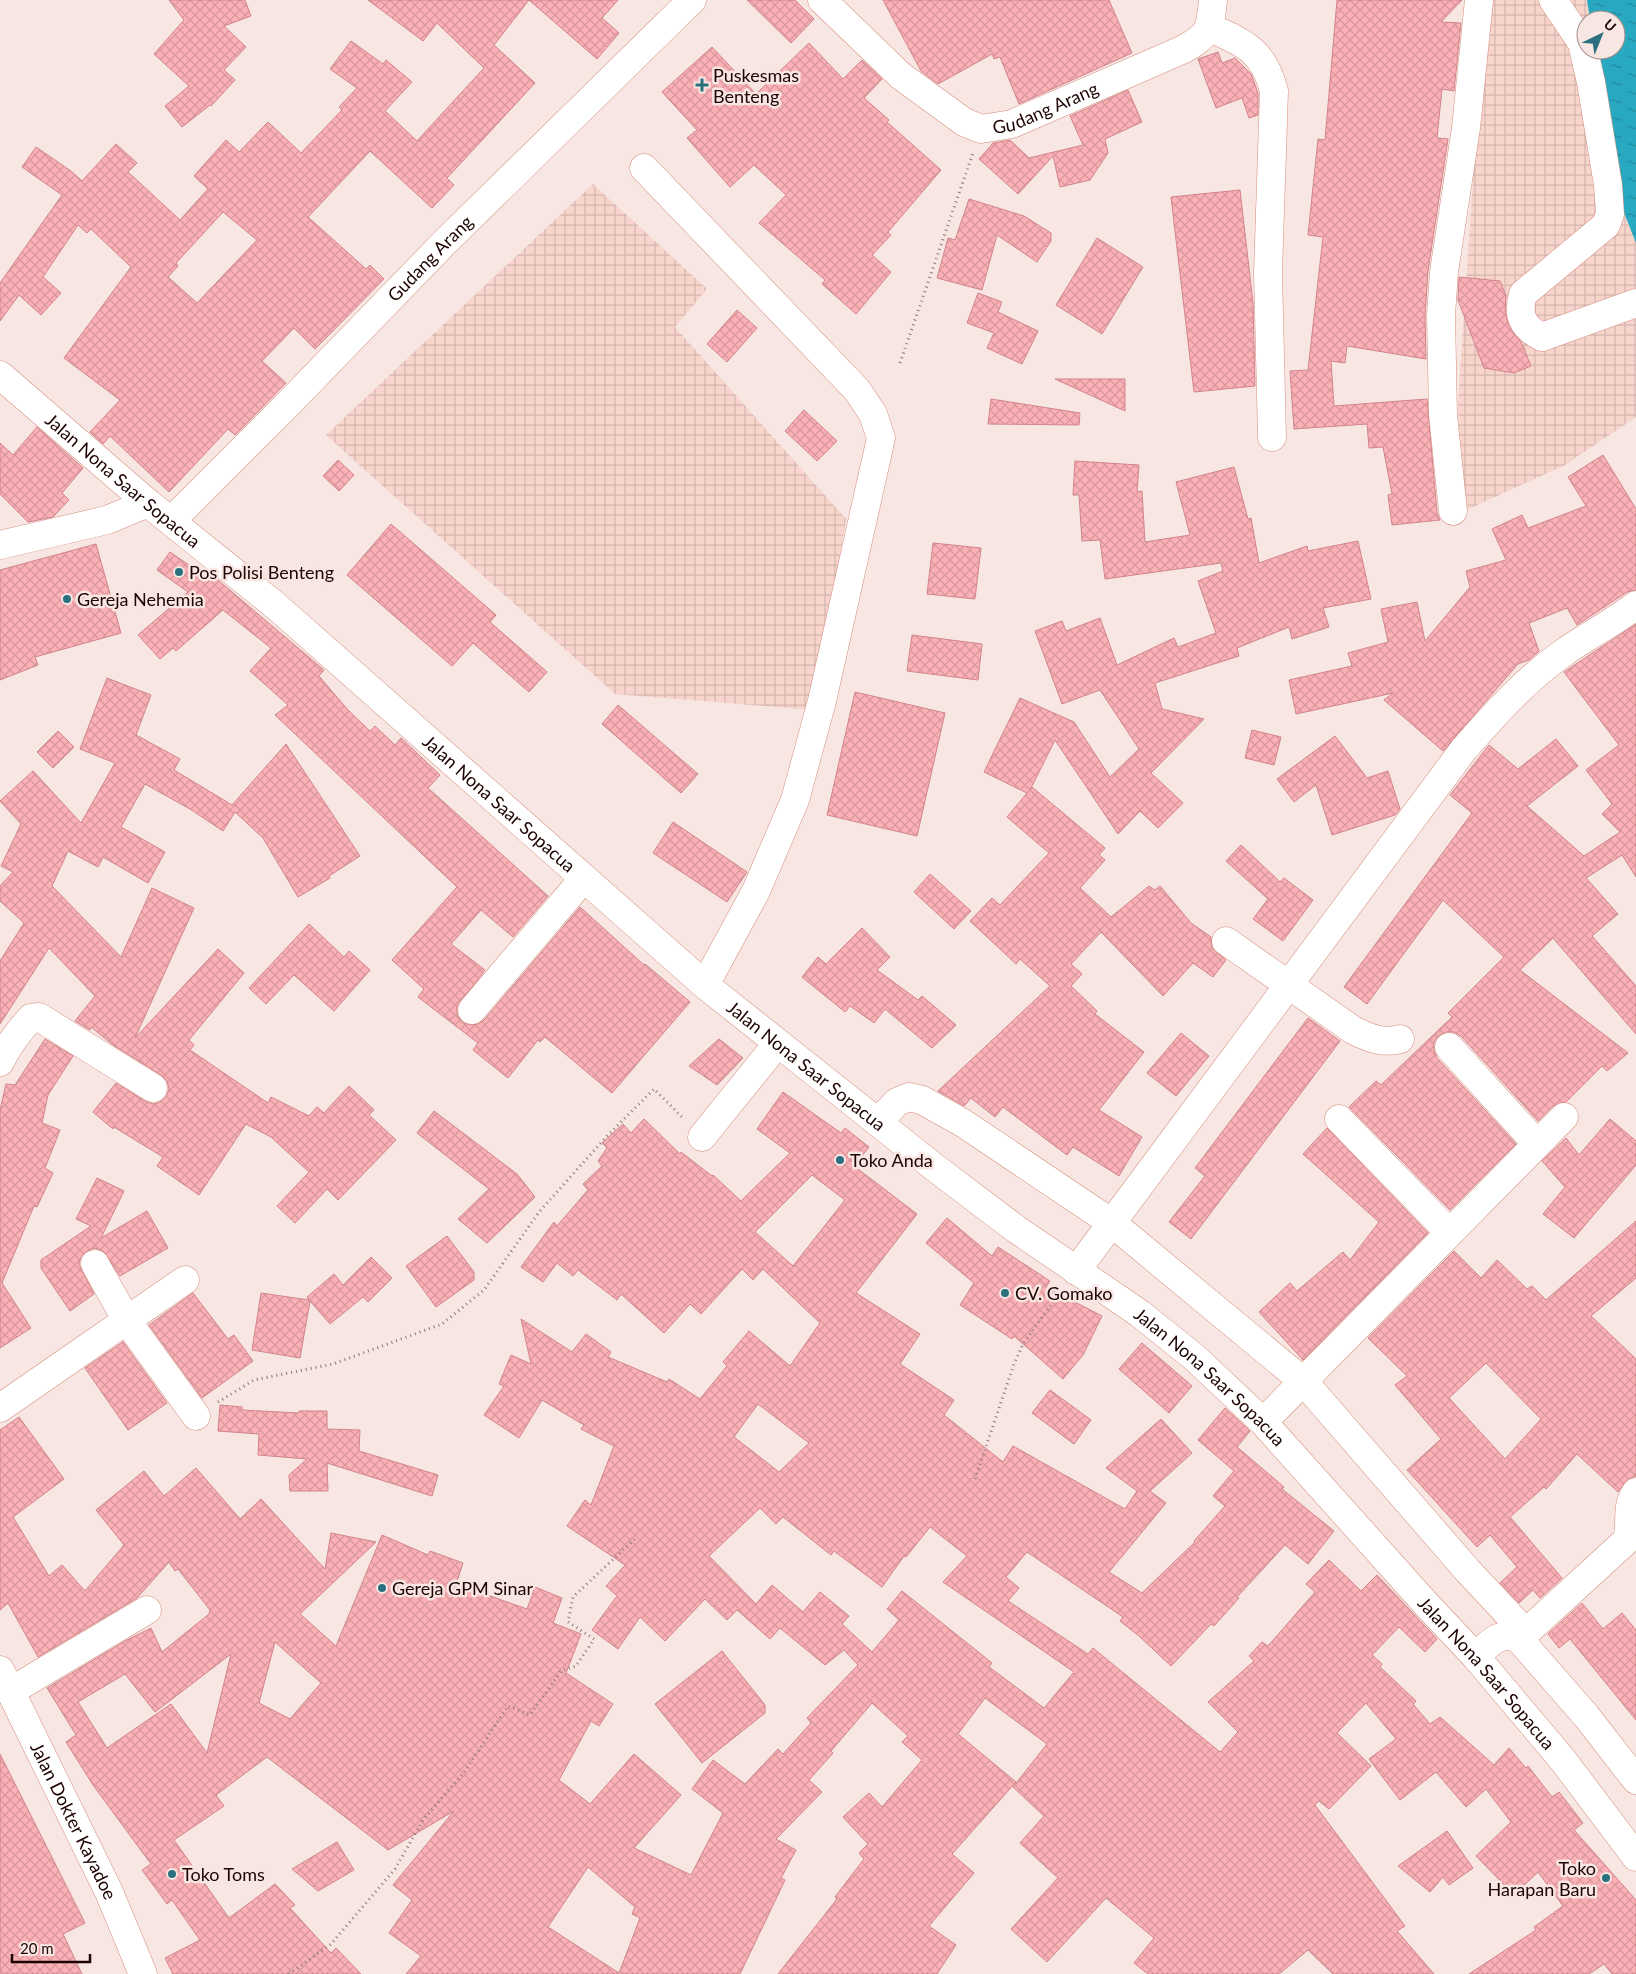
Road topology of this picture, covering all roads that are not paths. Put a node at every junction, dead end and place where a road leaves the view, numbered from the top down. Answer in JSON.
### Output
{"nodes":[{"id":1,"x":692,"y":0,"type":"edge"},
{"id":2,"x":822,"y":0,"type":"edge"},
{"id":3,"x":1213,"y":0,"type":"edge"},
{"id":4,"x":1479,"y":0,"type":"edge"},
{"id":5,"x":1552,"y":0,"type":"edge"},
{"id":6,"x":1210,"y":28,"type":"junction"},
{"id":7,"x":644,"y":168,"type":"dead end"},
{"id":8,"x":1636,"y":303,"type":"edge"},
{"id":9,"x":0,"y":374,"type":"edge"},
{"id":10,"x":1272,"y":437,"type":"dead end"},
{"id":11,"x":148,"y":503,"type":"junction"},
{"id":12,"x":1454,"y":511,"type":"dead end"},
{"id":13,"x":171,"y":521,"type":"junction"},
{"id":14,"x":0,"y":545,"type":"edge"},
{"id":15,"x":1636,"y":605,"type":"edge"},
{"id":16,"x":584,"y":878,"type":"junction"},
{"id":17,"x":1226,"y":941,"type":"dead end"},
{"id":18,"x":705,"y":985,"type":"junction"},
{"id":19,"x":1290,"y":985,"type":"junction"},
{"id":20,"x":472,"y":1010,"type":"dead end"},
{"id":21,"x":1400,"y":1039,"type":"dead end"},
{"id":22,"x":777,"y":1044,"type":"junction"},
{"id":23,"x":1449,"y":1047,"type":"dead end"},
{"id":24,"x":0,"y":1062,"type":"edge"},
{"id":25,"x":153,"y":1088,"type":"dead end"},
{"id":26,"x":1564,"y":1117,"type":"dead end"},
{"id":27,"x":1339,"y":1119,"type":"dead end"},
{"id":28,"x":878,"y":1122,"type":"junction"},
{"id":29,"x":702,"y":1137,"type":"road end"},
{"id":30,"x":1537,"y":1144,"type":"junction"},
{"id":31,"x":1112,"y":1223,"type":"junction"},
{"id":32,"x":1450,"y":1232,"type":"junction"},
{"id":33,"x":95,"y":1264,"type":"dead end"},
{"id":34,"x":1076,"y":1271,"type":"junction"},
{"id":35,"x":185,"y":1280,"type":"dead end"},
{"id":36,"x":127,"y":1321,"type":"junction"},
{"id":37,"x":1304,"y":1382,"type":"junction"},
{"id":38,"x":0,"y":1408,"type":"edge"},
{"id":39,"x":196,"y":1416,"type":"road end"},
{"id":40,"x":1263,"y":1422,"type":"junction"},
{"id":41,"x":1636,"y":1492,"type":"edge"},
{"id":42,"x":147,"y":1610,"type":"dead end"},
{"id":43,"x":1522,"y":1636,"type":"junction"},
{"id":44,"x":1476,"y":1657,"type":"junction"},
{"id":45,"x":5,"y":1681,"type":"edge"},
{"id":46,"x":1636,"y":1780,"type":"edge"},
{"id":47,"x":1636,"y":1857,"type":"edge"},
{"id":48,"x":143,"y":1974,"type":"edge"}],
"edges":[{"from":1,"to":13,"type":"street","name":"Gudang Arang"},
{"from":2,"to":6,"type":"street","name":"Gudang Arang"},
{"from":3,"to":6,"type":"street"},
{"from":4,"to":12,"type":"street"},
{"from":5,"to":8,"type":"street"},
{"from":6,"to":10,"type":"street"},
{"from":7,"to":18,"type":"street"},
{"from":9,"to":11,"type":"street","name":"Jalan Nona Saar Sopacua"},
{"from":11,"to":13,"type":"street","name":"Jalan Nona Saar Sopacua"},
{"from":11,"to":14,"type":"street"},
{"from":13,"to":16,"type":"street","name":"Jalan Nona Saar Sopacua"},
{"from":15,"to":19,"type":"street"},
{"from":16,"to":18,"type":"street","name":"Jalan Nona Saar Sopacua"},
{"from":16,"to":20,"type":"street"},
{"from":17,"to":19,"type":"street"},
{"from":18,"to":22,"type":"street","name":"Jalan Nona Saar Sopacua"},
{"from":19,"to":21,"type":"street"},
{"from":19,"to":31,"type":"street"},
{"from":22,"to":28,"type":"street","name":"Jalan Nona Saar Sopacua"},
{"from":22,"to":29,"type":"street"},
{"from":23,"to":30,"type":"street"},
{"from":24,"to":25,"type":"street"},
{"from":26,"to":30,"type":"street"},
{"from":27,"to":32,"type":"street"},
{"from":28,"to":31,"type":"street"},
{"from":28,"to":34,"type":"street","name":"Jalan Nona Saar Sopacua"},
{"from":30,"to":32,"type":"street"},
{"from":31,"to":34,"type":"street"},
{"from":31,"to":37,"type":"street"},
{"from":32,"to":37,"type":"street"},
{"from":33,"to":36,"type":"street"},
{"from":34,"to":40,"type":"street","name":"Jalan Nona Saar Sopacua"},
{"from":35,"to":36,"type":"street"},
{"from":36,"to":38,"type":"street"},
{"from":36,"to":39,"type":"street"},
{"from":37,"to":40,"type":"street"},
{"from":37,"to":43,"type":"street"},
{"from":40,"to":44,"type":"street","name":"Jalan Nona Saar Sopacua"},
{"from":41,"to":43,"type":"street"},
{"from":42,"to":45,"type":"street"},
{"from":43,"to":44,"type":"street"},
{"from":43,"to":46,"type":"street"},
{"from":44,"to":47,"type":"street","name":"Jalan Nona Saar Sopacua"},
{"from":45,"to":48,"type":"street","name":"Jalan Dokter Kayadoe"}]}
